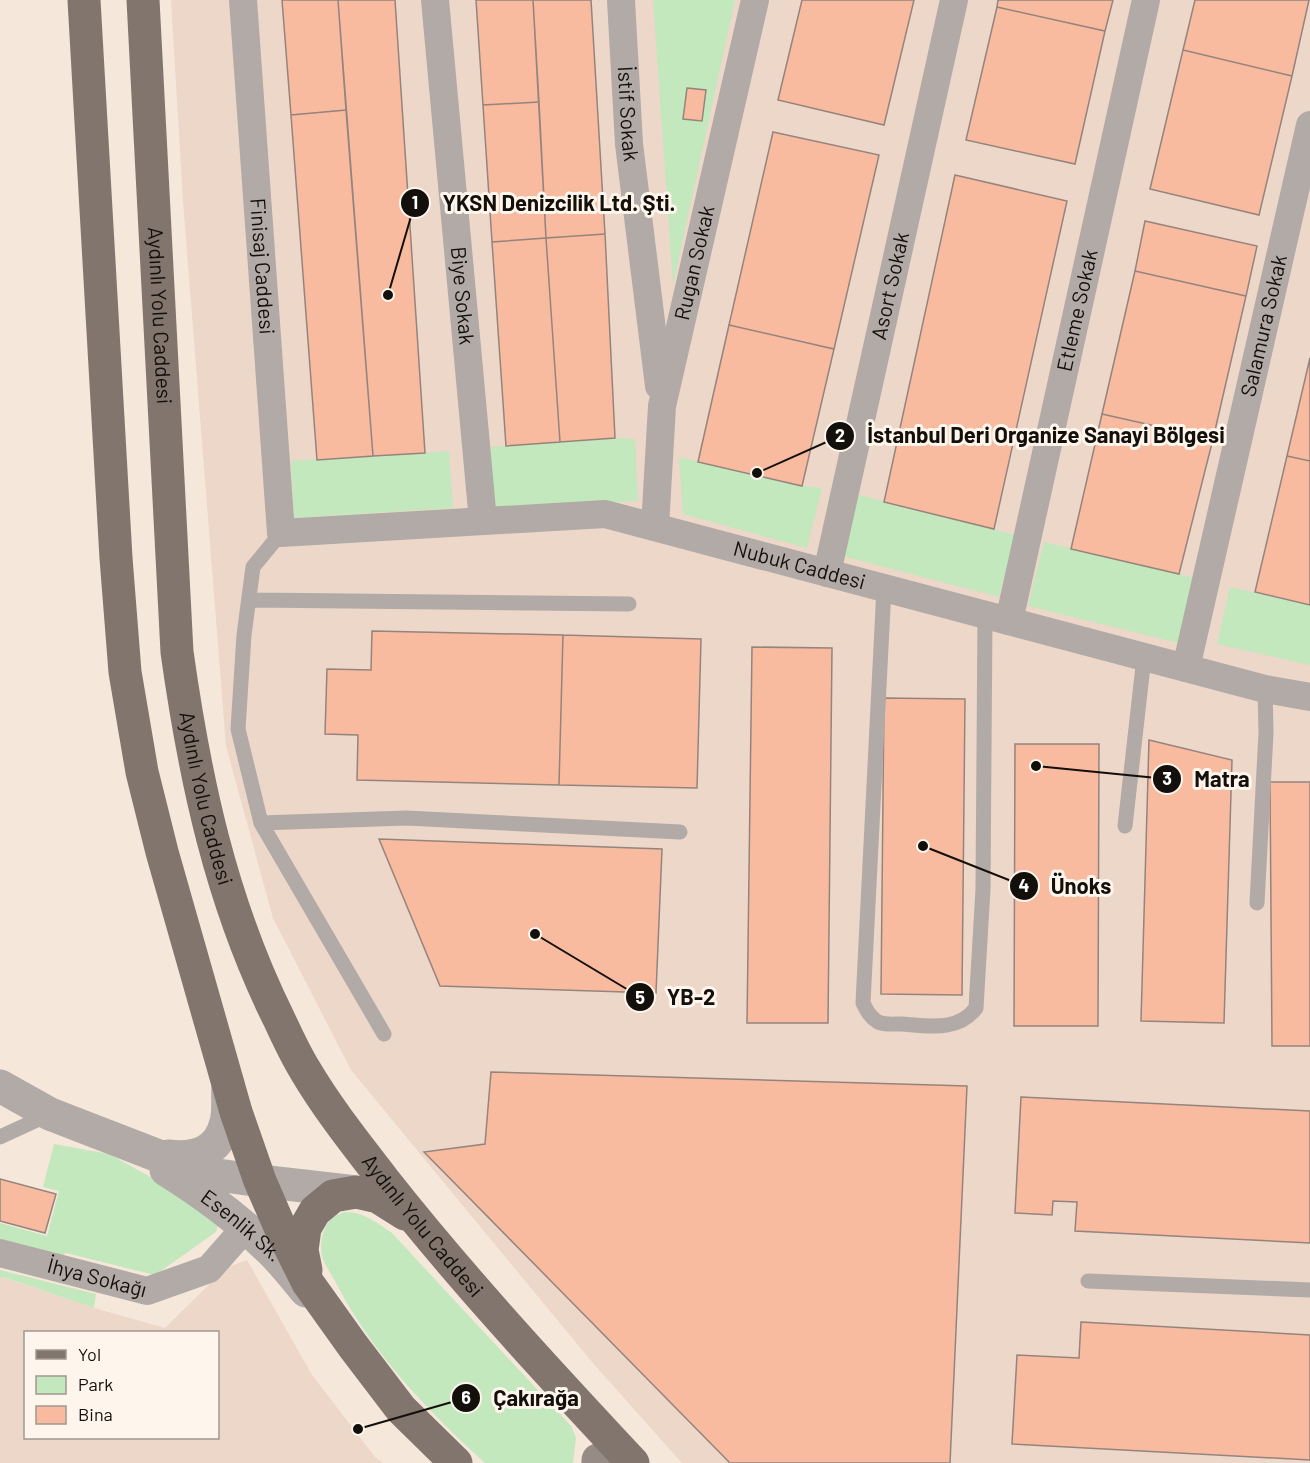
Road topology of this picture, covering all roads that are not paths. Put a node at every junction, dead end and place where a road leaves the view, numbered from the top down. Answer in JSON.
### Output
{"nodes":[{"id":1,"x":84,"y":0,"type":"edge"},
{"id":2,"x":144,"y":0,"type":"edge"},
{"id":3,"x":243,"y":0,"type":"edge"},
{"id":4,"x":435,"y":0,"type":"edge"},
{"id":5,"x":621,"y":0,"type":"edge"},
{"id":6,"x":755,"y":0,"type":"edge"},
{"id":7,"x":954,"y":0,"type":"edge"},
{"id":8,"x":1146,"y":0,"type":"edge"},
{"id":9,"x":1310,"y":125,"type":"edge"},
{"id":10,"x":662,"y":406,"type":"junction"},
{"id":11,"x":483,"y":521,"type":"junction"},
{"id":12,"x":655,"y":527,"type":"junction"},
{"id":13,"x":282,"y":533,"type":"junction"},
{"id":14,"x":827,"y":573,"type":"junction"},
{"id":15,"x":884,"y":588,"type":"junction"},
{"id":16,"x":249,"y":600,"type":"junction"},
{"id":17,"x":629,"y":604,"type":"dead end"},
{"id":18,"x":997,"y":618,"type":"junction"},
{"id":19,"x":1144,"y":657,"type":"junction"},
{"id":20,"x":1186,"y":668,"type":"junction"},
{"id":21,"x":1265,"y":689,"type":"junction"},
{"id":22,"x":1310,"y":697,"type":"edge"},
{"id":23,"x":261,"y":823,"type":"junction"},
{"id":24,"x":1125,"y":826,"type":"dead end"},
{"id":25,"x":680,"y":832,"type":"dead end"},
{"id":26,"x":1257,"y":903,"type":"dead end"},
{"id":27,"x":384,"y":1034,"type":"dead end"},
{"id":28,"x":228,"y":1080,"type":"junction"},
{"id":29,"x":0,"y":1086,"type":"edge"},
{"id":30,"x":50,"y":1114,"type":"junction"},
{"id":31,"x":105,"y":1135,"type":"junction"},
{"id":32,"x":0,"y":1137,"type":"edge"},
{"id":33,"x":154,"y":1154,"type":"junction"},
{"id":34,"x":260,"y":1181,"type":"junction"},
{"id":35,"x":356,"y":1192,"type":"junction"},
{"id":36,"x":245,"y":1228,"type":"junction"},
{"id":37,"x":422,"y":1229,"type":"junction"},
{"id":38,"x":0,"y":1253,"type":"edge"},
{"id":39,"x":1088,"y":1281,"type":"dead end"},
{"id":40,"x":308,"y":1283,"type":"junction"},
{"id":41,"x":1310,"y":1290,"type":"edge"},
{"id":42,"x":353,"y":1346,"type":"junction"},
{"id":43,"x":401,"y":1409,"type":"junction"},
{"id":44,"x":583,"y":1410,"type":"junction"},
{"id":45,"x":598,"y":1462,"type":"edge"},
{"id":46,"x":449,"y":1463,"type":"edge"},
{"id":47,"x":456,"y":1463,"type":"edge"},
{"id":48,"x":633,"y":1463,"type":"edge"}],
"edges":[{"from":1,"to":28,"type":"main road"},
{"from":2,"to":37,"type":"main road","name":"Aydınlı Yolu Caddesi"},
{"from":3,"to":13,"type":"street","name":"Finisaj Caddesi"},
{"from":4,"to":11,"type":"street","name":"Biye Sokak"},
{"from":5,"to":10,"type":"street","name":"İstif Sokak"},
{"from":6,"to":10,"type":"street","name":"Rugan Sokak"},
{"from":7,"to":14,"type":"street","name":"Asort Sokak"},
{"from":8,"to":18,"type":"street","name":"Etleme Sokak"},
{"from":9,"to":20,"type":"street","name":"Salamura Sokak"},
{"from":10,"to":12,"type":"street","name":"Rugan Sokak"},
{"from":11,"to":12,"type":"street","name":"Nubuk Caddesi"},
{"from":11,"to":13,"type":"street","name":"Nubuk Caddesi"},
{"from":12,"to":14,"type":"street","name":"Nubuk Caddesi"},
{"from":13,"to":16,"type":"lane"},
{"from":14,"to":15,"type":"street","name":"Nubuk Caddesi"},
{"from":15,"to":18,"type":"street","name":"Nubuk Caddesi"},
{"from":15,"to":18,"type":"lane"},
{"from":16,"to":17,"type":"lane"},
{"from":16,"to":23,"type":"lane"},
{"from":18,"to":19,"type":"street","name":"Nubuk Caddesi"},
{"from":19,"to":20,"type":"street","name":"Nubuk Caddesi"},
{"from":19,"to":24,"type":"lane"},
{"from":20,"to":21,"type":"street","name":"Nubuk Caddesi"},
{"from":21,"to":22,"type":"street","name":"Nubuk Caddesi"},
{"from":21,"to":26,"type":"lane"},
{"from":23,"to":25,"type":"lane"},
{"from":23,"to":27,"type":"lane"},
{"from":28,"to":33,"type":"street"},
{"from":28,"to":34,"type":"main road"},
{"from":29,"to":30,"type":"street","name":"Esenlik Sk."},
{"from":30,"to":31,"type":"street","name":"Esenlik Sk."},
{"from":30,"to":32,"type":"lane"},
{"from":31,"to":33,"type":"street","name":"Esenlik Sk."},
{"from":31,"to":36,"type":"street","name":"Esenlik Sk."},
{"from":33,"to":34,"type":"street","name":"Esenlik Sk."},
{"from":34,"to":35,"type":"street","name":"Esenlik Sk."},
{"from":34,"to":40,"type":"main road"},
{"from":35,"to":37,"type":"main road"},
{"from":35,"to":40,"type":"main road"},
{"from":36,"to":38,"type":"street","name":"İhya Sokağı"},
{"from":36,"to":42,"type":"street","name":"Esenlik Sk."},
{"from":37,"to":44,"type":"main road","name":"Aydınlı Yolu Caddesi"},
{"from":39,"to":41,"type":"lane"},
{"from":40,"to":42,"type":"main road"},
{"from":42,"to":43,"type":"main road"},
{"from":43,"to":46,"type":"main road"},
{"from":43,"to":47,"type":"main road"},
{"from":44,"to":45,"type":"main road"},
{"from":44,"to":48,"type":"main road","name":"Aydınlı Yolu Caddesi"}]}
